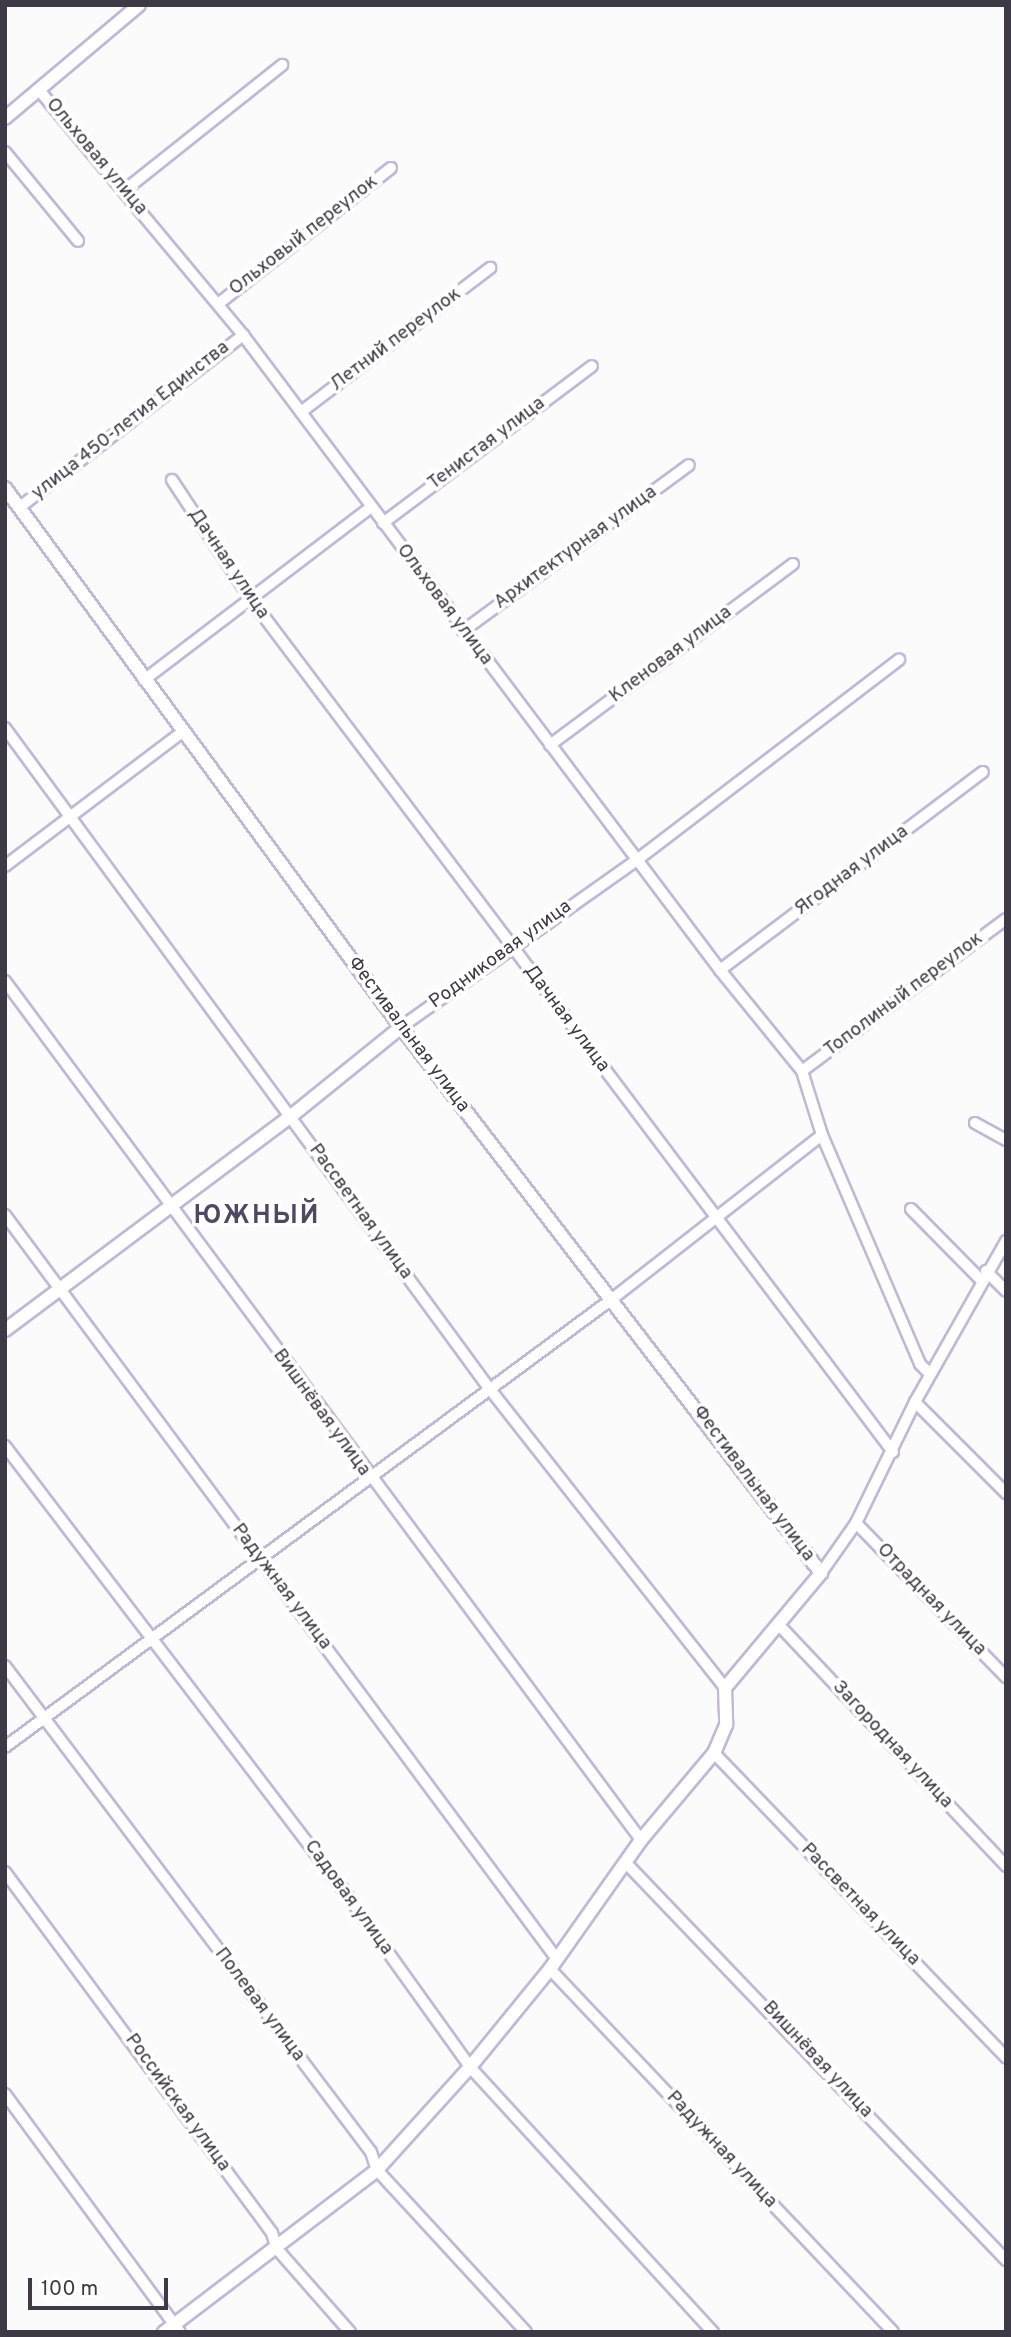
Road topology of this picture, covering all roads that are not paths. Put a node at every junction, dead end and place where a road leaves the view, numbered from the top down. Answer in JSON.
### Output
{"nodes":[{"id":1,"x":139,"y":5,"type":"edge"},
{"id":2,"x":282,"y":65,"type":"dead end"},
{"id":3,"x":39,"y":90,"type":"junction"},
{"id":4,"x":5,"y":118,"type":"edge"},
{"id":5,"x":5,"y":152,"type":"edge"},
{"id":6,"x":390,"y":168,"type":"dead end"},
{"id":7,"x":125,"y":190,"type":"junction"},
{"id":8,"x":78,"y":241,"type":"dead end"},
{"id":9,"x":490,"y":268,"type":"dead end"},
{"id":10,"x":218,"y":304,"type":"junction"},
{"id":11,"x":243,"y":335,"type":"junction"},
{"id":12,"x":592,"y":366,"type":"dead end"},
{"id":13,"x":301,"y":412,"type":"junction"},
{"id":14,"x":689,"y":465,"type":"dead end"},
{"id":15,"x":172,"y":480,"type":"dead end"},
{"id":16,"x":5,"y":488,"type":"edge"},
{"id":17,"x":20,"y":507,"type":"junction"},
{"id":18,"x":371,"y":507,"type":"junction"},
{"id":19,"x":383,"y":523,"type":"junction"},
{"id":20,"x":793,"y":564,"type":"dead end"},
{"id":21,"x":250,"y":598,"type":"junction"},
{"id":22,"x":463,"y":631,"type":"junction"},
{"id":23,"x":899,"y":660,"type":"dead end"},
{"id":24,"x":144,"y":680,"type":"junction"},
{"id":25,"x":5,"y":728,"type":"edge"},
{"id":26,"x":181,"y":733,"type":"junction"},
{"id":27,"x":550,"y":745,"type":"junction"},
{"id":28,"x":983,"y":772,"type":"dead end"},
{"id":29,"x":71,"y":817,"type":"junction"},
{"id":30,"x":637,"y":860,"type":"junction"},
{"id":31,"x":5,"y":866,"type":"edge"},
{"id":32,"x":1003,"y":925,"type":"edge"},
{"id":33,"x":511,"y":945,"type":"junction"},
{"id":34,"x":720,"y":970,"type":"junction"},
{"id":35,"x":5,"y":981,"type":"edge"},
{"id":36,"x":401,"y":1027,"type":"junction"},
{"id":37,"x":802,"y":1071,"type":"junction"},
{"id":38,"x":290,"y":1117,"type":"junction"},
{"id":39,"x":975,"y":1123,"type":"dead end"},
{"id":40,"x":822,"y":1135,"type":"junction"},
{"id":41,"x":1006,"y":1140,"type":"edge"},
{"id":42,"x":169,"y":1206,"type":"junction"},
{"id":43,"x":911,"y":1209,"type":"dead end"},
{"id":44,"x":5,"y":1214,"type":"edge"},
{"id":45,"x":714,"y":1219,"type":"junction"},
{"id":46,"x":1006,"y":1241,"type":"edge"},
{"id":47,"x":983,"y":1275,"type":"junction"},
{"id":48,"x":61,"y":1289,"type":"junction"},
{"id":49,"x":1006,"y":1292,"type":"edge"},
{"id":50,"x":612,"y":1298,"type":"junction"},
{"id":51,"x":5,"y":1330,"type":"edge"},
{"id":52,"x":930,"y":1374,"type":"junction"},
{"id":53,"x":489,"y":1388,"type":"junction"},
{"id":54,"x":915,"y":1402,"type":"junction"},
{"id":55,"x":5,"y":1446,"type":"edge"},
{"id":56,"x":893,"y":1451,"type":"junction"},
{"id":57,"x":369,"y":1479,"type":"junction"},
{"id":58,"x":1006,"y":1493,"type":"edge"},
{"id":59,"x":856,"y":1523,"type":"junction"},
{"id":60,"x":261,"y":1560,"type":"junction"},
{"id":61,"x":821,"y":1573,"type":"junction"},
{"id":62,"x":779,"y":1625,"type":"junction"},
{"id":63,"x":151,"y":1642,"type":"junction"},
{"id":64,"x":5,"y":1666,"type":"edge"},
{"id":65,"x":1006,"y":1677,"type":"edge"},
{"id":66,"x":725,"y":1688,"type":"junction"},
{"id":67,"x":45,"y":1719,"type":"junction"},
{"id":68,"x":5,"y":1747,"type":"edge"},
{"id":69,"x":714,"y":1753,"type":"junction"},
{"id":70,"x":641,"y":1840,"type":"junction"},
{"id":71,"x":625,"y":1862,"type":"junction"},
{"id":72,"x":1006,"y":1866,"type":"edge"},
{"id":73,"x":5,"y":1872,"type":"edge"},
{"id":74,"x":553,"y":1964,"type":"junction"},
{"id":75,"x":1006,"y":2057,"type":"edge"},
{"id":76,"x":470,"y":2067,"type":"junction"},
{"id":77,"x":5,"y":2094,"type":"edge"},
{"id":78,"x":377,"y":2170,"type":"junction"},
{"id":79,"x":276,"y":2249,"type":"junction"},
{"id":80,"x":1006,"y":2260,"type":"edge"},
{"id":81,"x":172,"y":2329,"type":"edge"},
{"id":82,"x":350,"y":2332,"type":"edge"},
{"id":83,"x":526,"y":2332,"type":"edge"},
{"id":84,"x":713,"y":2332,"type":"edge"},
{"id":85,"x":892,"y":2332,"type":"edge"}],
"edges":[{"from":1,"to":3,"type":"street"},
{"from":2,"to":7,"type":"street"},
{"from":3,"to":4,"type":"street"},
{"from":3,"to":7,"type":"street","name":"Ольховая улица"},
{"from":5,"to":8,"type":"street"},
{"from":6,"to":10,"type":"street","name":"Ольховый переулок"},
{"from":7,"to":10,"type":"street","name":"Ольховая улица"},
{"from":9,"to":13,"type":"street","name":"Летний переулок"},
{"from":10,"to":11,"type":"street","name":"Ольховая улица"},
{"from":11,"to":13,"type":"street","name":"Ольховая улица"},
{"from":11,"to":17,"type":"street","name":"улица 450-летия Единства"},
{"from":12,"to":19,"type":"street","name":"Тенистая улица"},
{"from":13,"to":18,"type":"street","name":"Ольховая улица"},
{"from":14,"to":22,"type":"street","name":"Архитектурная улица"},
{"from":15,"to":21,"type":"street","name":"Дачная улица"},
{"from":16,"to":17,"type":"street","name":"Фестивальная улица"},
{"from":17,"to":24,"type":"street","name":"Фестивальная улица"},
{"from":18,"to":19,"type":"street","name":"Ольховая улица"},
{"from":18,"to":21,"type":"street"},
{"from":19,"to":22,"type":"street","name":"Ольховая улица"},
{"from":20,"to":27,"type":"street","name":"Кленовая улица"},
{"from":21,"to":24,"type":"street"},
{"from":21,"to":33,"type":"street","name":"Дачная улица"},
{"from":22,"to":27,"type":"street","name":"Ольховая улица"},
{"from":23,"to":30,"type":"street","name":"Родниковая улица"},
{"from":24,"to":26,"type":"street","name":"Фестивальная улица"},
{"from":25,"to":29,"type":"street","name":"Рассветная улица"},
{"from":26,"to":29,"type":"street"},
{"from":26,"to":36,"type":"street","name":"Фестивальная улица"},
{"from":27,"to":30,"type":"street","name":"Ольховая улица"},
{"from":28,"to":34,"type":"street","name":"Ягодная улица"},
{"from":29,"to":31,"type":"street"},
{"from":29,"to":38,"type":"street","name":"Рассветная улица"},
{"from":30,"to":33,"type":"street","name":"Родниковая улица"},
{"from":30,"to":34,"type":"street","name":"Ольховая улица"},
{"from":32,"to":37,"type":"street","name":"Тополиный переулок"},
{"from":33,"to":36,"type":"street","name":"Родниковая улица"},
{"from":33,"to":45,"type":"street","name":"Дачная улица"},
{"from":34,"to":37,"type":"street","name":"Ольховая улица"},
{"from":35,"to":42,"type":"street","name":"Вишнёвая улица"},
{"from":36,"to":38,"type":"street","name":"Родниковая улица"},
{"from":36,"to":50,"type":"street","name":"Фестивальная улица"},
{"from":37,"to":40,"type":"street","name":"Ольховая улица"},
{"from":38,"to":42,"type":"street","name":"Родниковая улица"},
{"from":38,"to":53,"type":"street","name":"Рассветная улица"},
{"from":39,"to":41,"type":"street"},
{"from":40,"to":45,"type":"street"},
{"from":40,"to":52,"type":"street","name":"Ольховая улица"},
{"from":42,"to":48,"type":"street","name":"Родниковая улица"},
{"from":42,"to":57,"type":"street","name":"Вишнёвая улица"},
{"from":43,"to":47,"type":"street"},
{"from":44,"to":48,"type":"street","name":"Радужная улица"},
{"from":45,"to":50,"type":"street"},
{"from":45,"to":56,"type":"street","name":"Дачная улица"},
{"from":46,"to":47,"type":"street"},
{"from":47,"to":49,"type":"street"},
{"from":47,"to":52,"type":"street"},
{"from":48,"to":51,"type":"street","name":"Родниковая улица"},
{"from":48,"to":60,"type":"street","name":"Радужная улица"},
{"from":50,"to":53,"type":"street"},
{"from":50,"to":61,"type":"street","name":"Фестивальная улица"},
{"from":52,"to":54,"type":"street"},
{"from":53,"to":57,"type":"street"},
{"from":53,"to":66,"type":"street","name":"Рассветная улица"},
{"from":54,"to":56,"type":"street"},
{"from":54,"to":58,"type":"street"},
{"from":55,"to":63,"type":"street","name":"Садовая улица"},
{"from":56,"to":59,"type":"street"},
{"from":57,"to":60,"type":"street"},
{"from":57,"to":70,"type":"street","name":"Вишнёвая улица"},
{"from":59,"to":61,"type":"street"},
{"from":59,"to":65,"type":"street","name":"Отрадная улица"},
{"from":60,"to":63,"type":"street"},
{"from":60,"to":74,"type":"street","name":"Радужная улица"},
{"from":61,"to":62,"type":"street"},
{"from":62,"to":66,"type":"street"},
{"from":62,"to":72,"type":"street","name":"Загородная улица"},
{"from":63,"to":67,"type":"street"},
{"from":63,"to":76,"type":"street","name":"Садовая улица"},
{"from":64,"to":67,"type":"street","name":"Полевая улица"},
{"from":66,"to":69,"type":"street"},
{"from":67,"to":68,"type":"street"},
{"from":67,"to":78,"type":"street","name":"Полевая улица"},
{"from":69,"to":70,"type":"street"},
{"from":69,"to":75,"type":"street","name":"Рассветная улица"},
{"from":70,"to":71,"type":"street"},
{"from":71,"to":74,"type":"street"},
{"from":71,"to":80,"type":"street","name":"Вишнёвая улица"},
{"from":73,"to":79,"type":"street","name":"Российская улица"},
{"from":74,"to":76,"type":"street"},
{"from":74,"to":85,"type":"street","name":"Радужная улица"},
{"from":76,"to":78,"type":"street"},
{"from":76,"to":84,"type":"street","name":"Садовая улица"},
{"from":77,"to":81,"type":"street"},
{"from":78,"to":79,"type":"street"},
{"from":78,"to":83,"type":"street","name":"Полевая улица"},
{"from":79,"to":81,"type":"street"},
{"from":79,"to":82,"type":"street","name":"Российская улица"}]}
